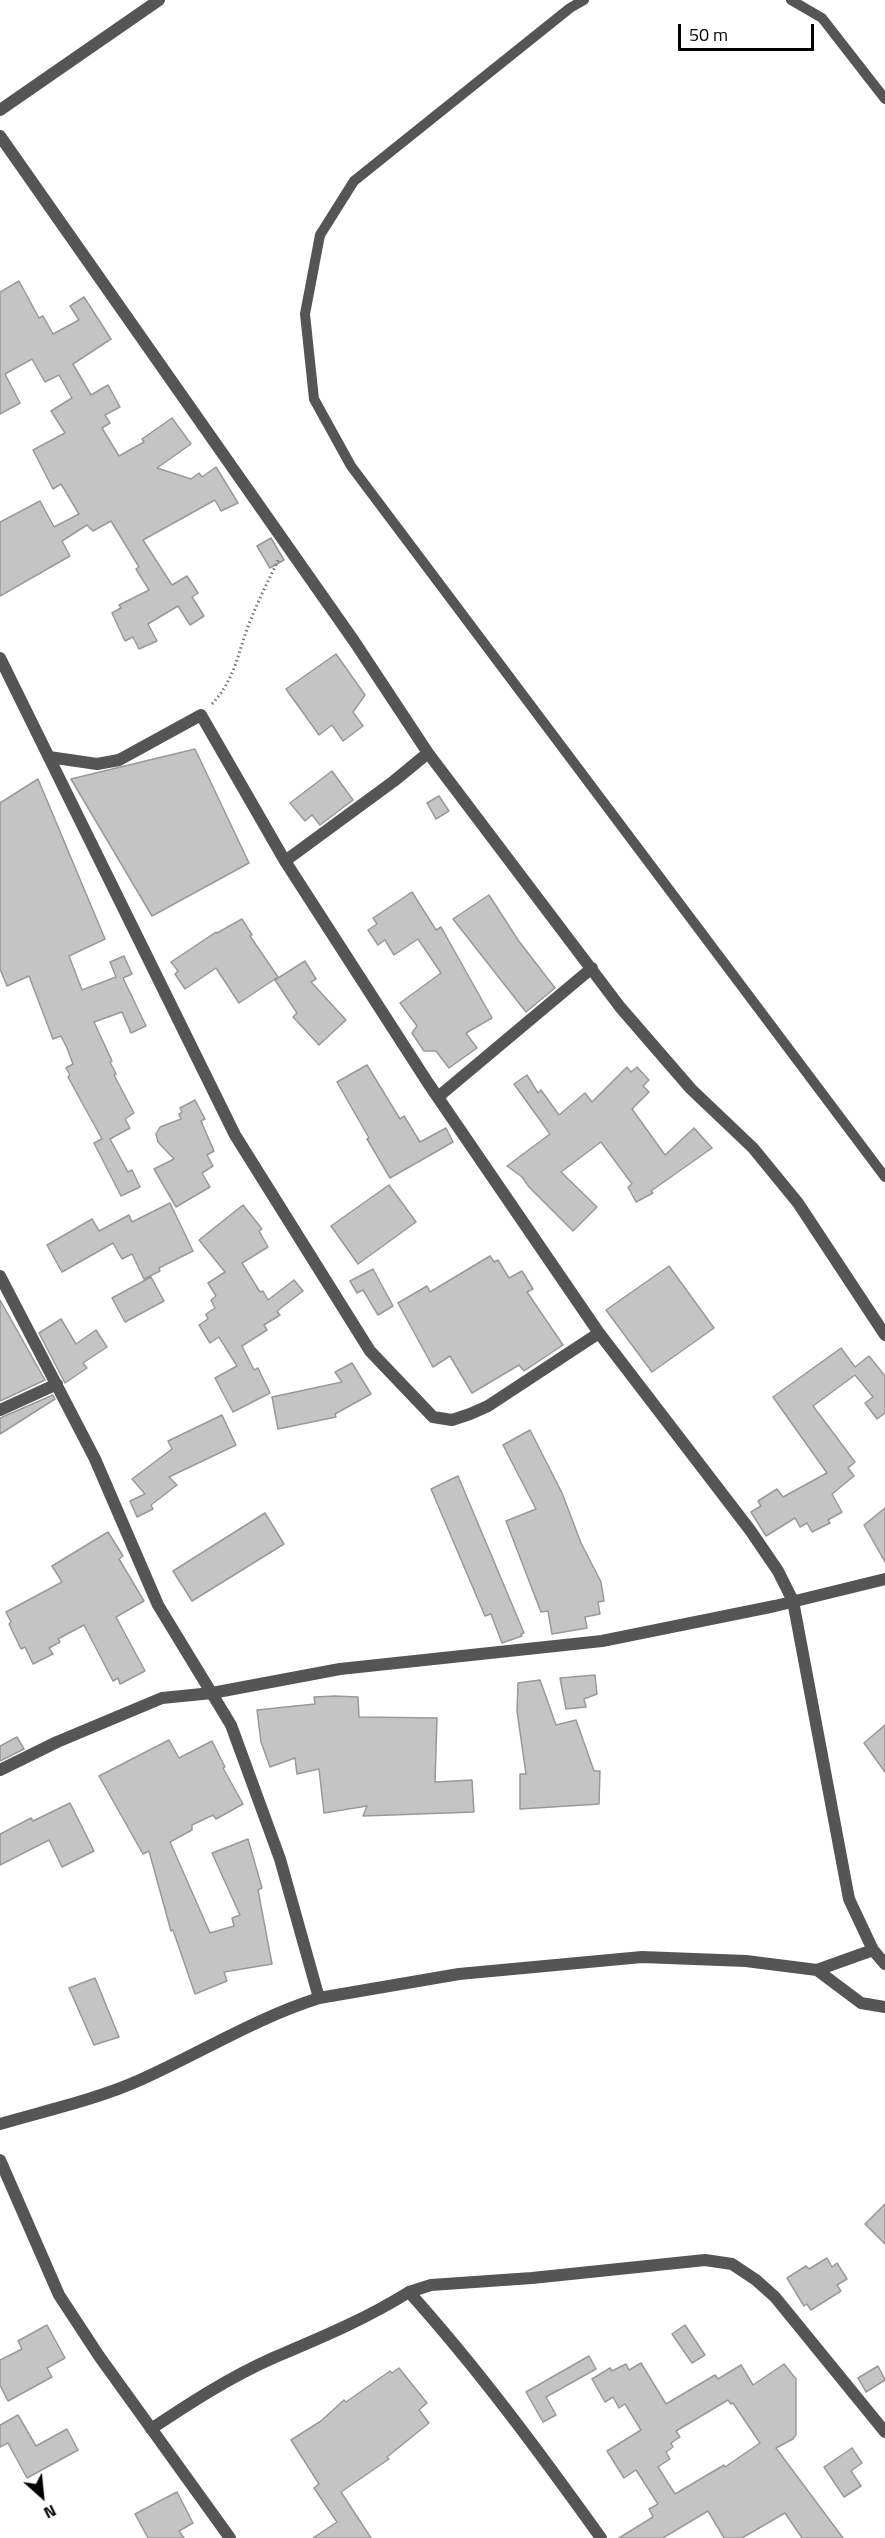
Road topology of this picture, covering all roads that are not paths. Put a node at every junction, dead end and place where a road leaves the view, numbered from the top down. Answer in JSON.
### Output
{"nodes":[{"id":1,"x":159,"y":0,"type":"edge"},
{"id":2,"x":584,"y":0,"type":"edge"},
{"id":3,"x":791,"y":0,"type":"edge"},
{"id":4,"x":885,"y":99,"type":"edge"},
{"id":5,"x":0,"y":110,"type":"edge"},
{"id":6,"x":0,"y":136,"type":"edge"},
{"id":7,"x":0,"y":657,"type":"edge"},
{"id":8,"x":428,"y":753,"type":"junction"},
{"id":9,"x":49,"y":757,"type":"junction"},
{"id":10,"x":285,"y":861,"type":"junction"},
{"id":11,"x":592,"y":968,"type":"junction"},
{"id":12,"x":438,"y":1097,"type":"junction"},
{"id":13,"x":885,"y":1178,"type":"edge"},
{"id":14,"x":0,"y":1276,"type":"edge"},
{"id":15,"x":599,"y":1333,"type":"junction"},
{"id":16,"x":885,"y":1335,"type":"edge"},
{"id":17,"x":57,"y":1384,"type":"junction"},
{"id":18,"x":0,"y":1410,"type":"edge"},
{"id":19,"x":885,"y":1579,"type":"edge"},
{"id":20,"x":793,"y":1601,"type":"junction"},
{"id":21,"x":212,"y":1693,"type":"junction"},
{"id":22,"x":0,"y":1770,"type":"edge"},
{"id":23,"x":873,"y":1950,"type":"junction"},
{"id":24,"x":885,"y":1964,"type":"edge"},
{"id":25,"x":817,"y":1970,"type":"junction"},
{"id":26,"x":319,"y":1998,"type":"junction"},
{"id":27,"x":885,"y":2007,"type":"edge"},
{"id":28,"x":0,"y":2124,"type":"edge"},
{"id":29,"x":0,"y":2160,"type":"edge"},
{"id":30,"x":409,"y":2292,"type":"junction"},
{"id":31,"x":151,"y":2429,"type":"junction"},
{"id":32,"x":885,"y":2432,"type":"edge"},
{"id":33,"x":230,"y":2538,"type":"edge"},
{"id":34,"x":601,"y":2538,"type":"edge"}],
"edges":[{"from":1,"to":5,"type":"street"},
{"from":2,"to":13,"type":"lane"},
{"from":3,"to":4,"type":"lane"},
{"from":6,"to":8,"type":"street"},
{"from":7,"to":9,"type":"street"},
{"from":8,"to":10,"type":"street"},
{"from":8,"to":11,"type":"street"},
{"from":9,"to":10,"type":"street"},
{"from":9,"to":15,"type":"street"},
{"from":10,"to":12,"type":"street"},
{"from":11,"to":12,"type":"street"},
{"from":11,"to":16,"type":"street"},
{"from":12,"to":15,"type":"street"},
{"from":14,"to":17,"type":"street"},
{"from":15,"to":20,"type":"street"},
{"from":17,"to":18,"type":"street"},
{"from":17,"to":21,"type":"street"},
{"from":19,"to":20,"type":"street"},
{"from":20,"to":21,"type":"street"},
{"from":20,"to":23,"type":"street"},
{"from":21,"to":22,"type":"street"},
{"from":21,"to":26,"type":"street"},
{"from":23,"to":24,"type":"street"},
{"from":23,"to":25,"type":"street"},
{"from":25,"to":26,"type":"street"},
{"from":25,"to":27,"type":"street"},
{"from":26,"to":28,"type":"street"},
{"from":29,"to":31,"type":"street"},
{"from":30,"to":31,"type":"street"},
{"from":30,"to":32,"type":"street"},
{"from":30,"to":34,"type":"street"},
{"from":31,"to":33,"type":"street"}]}
